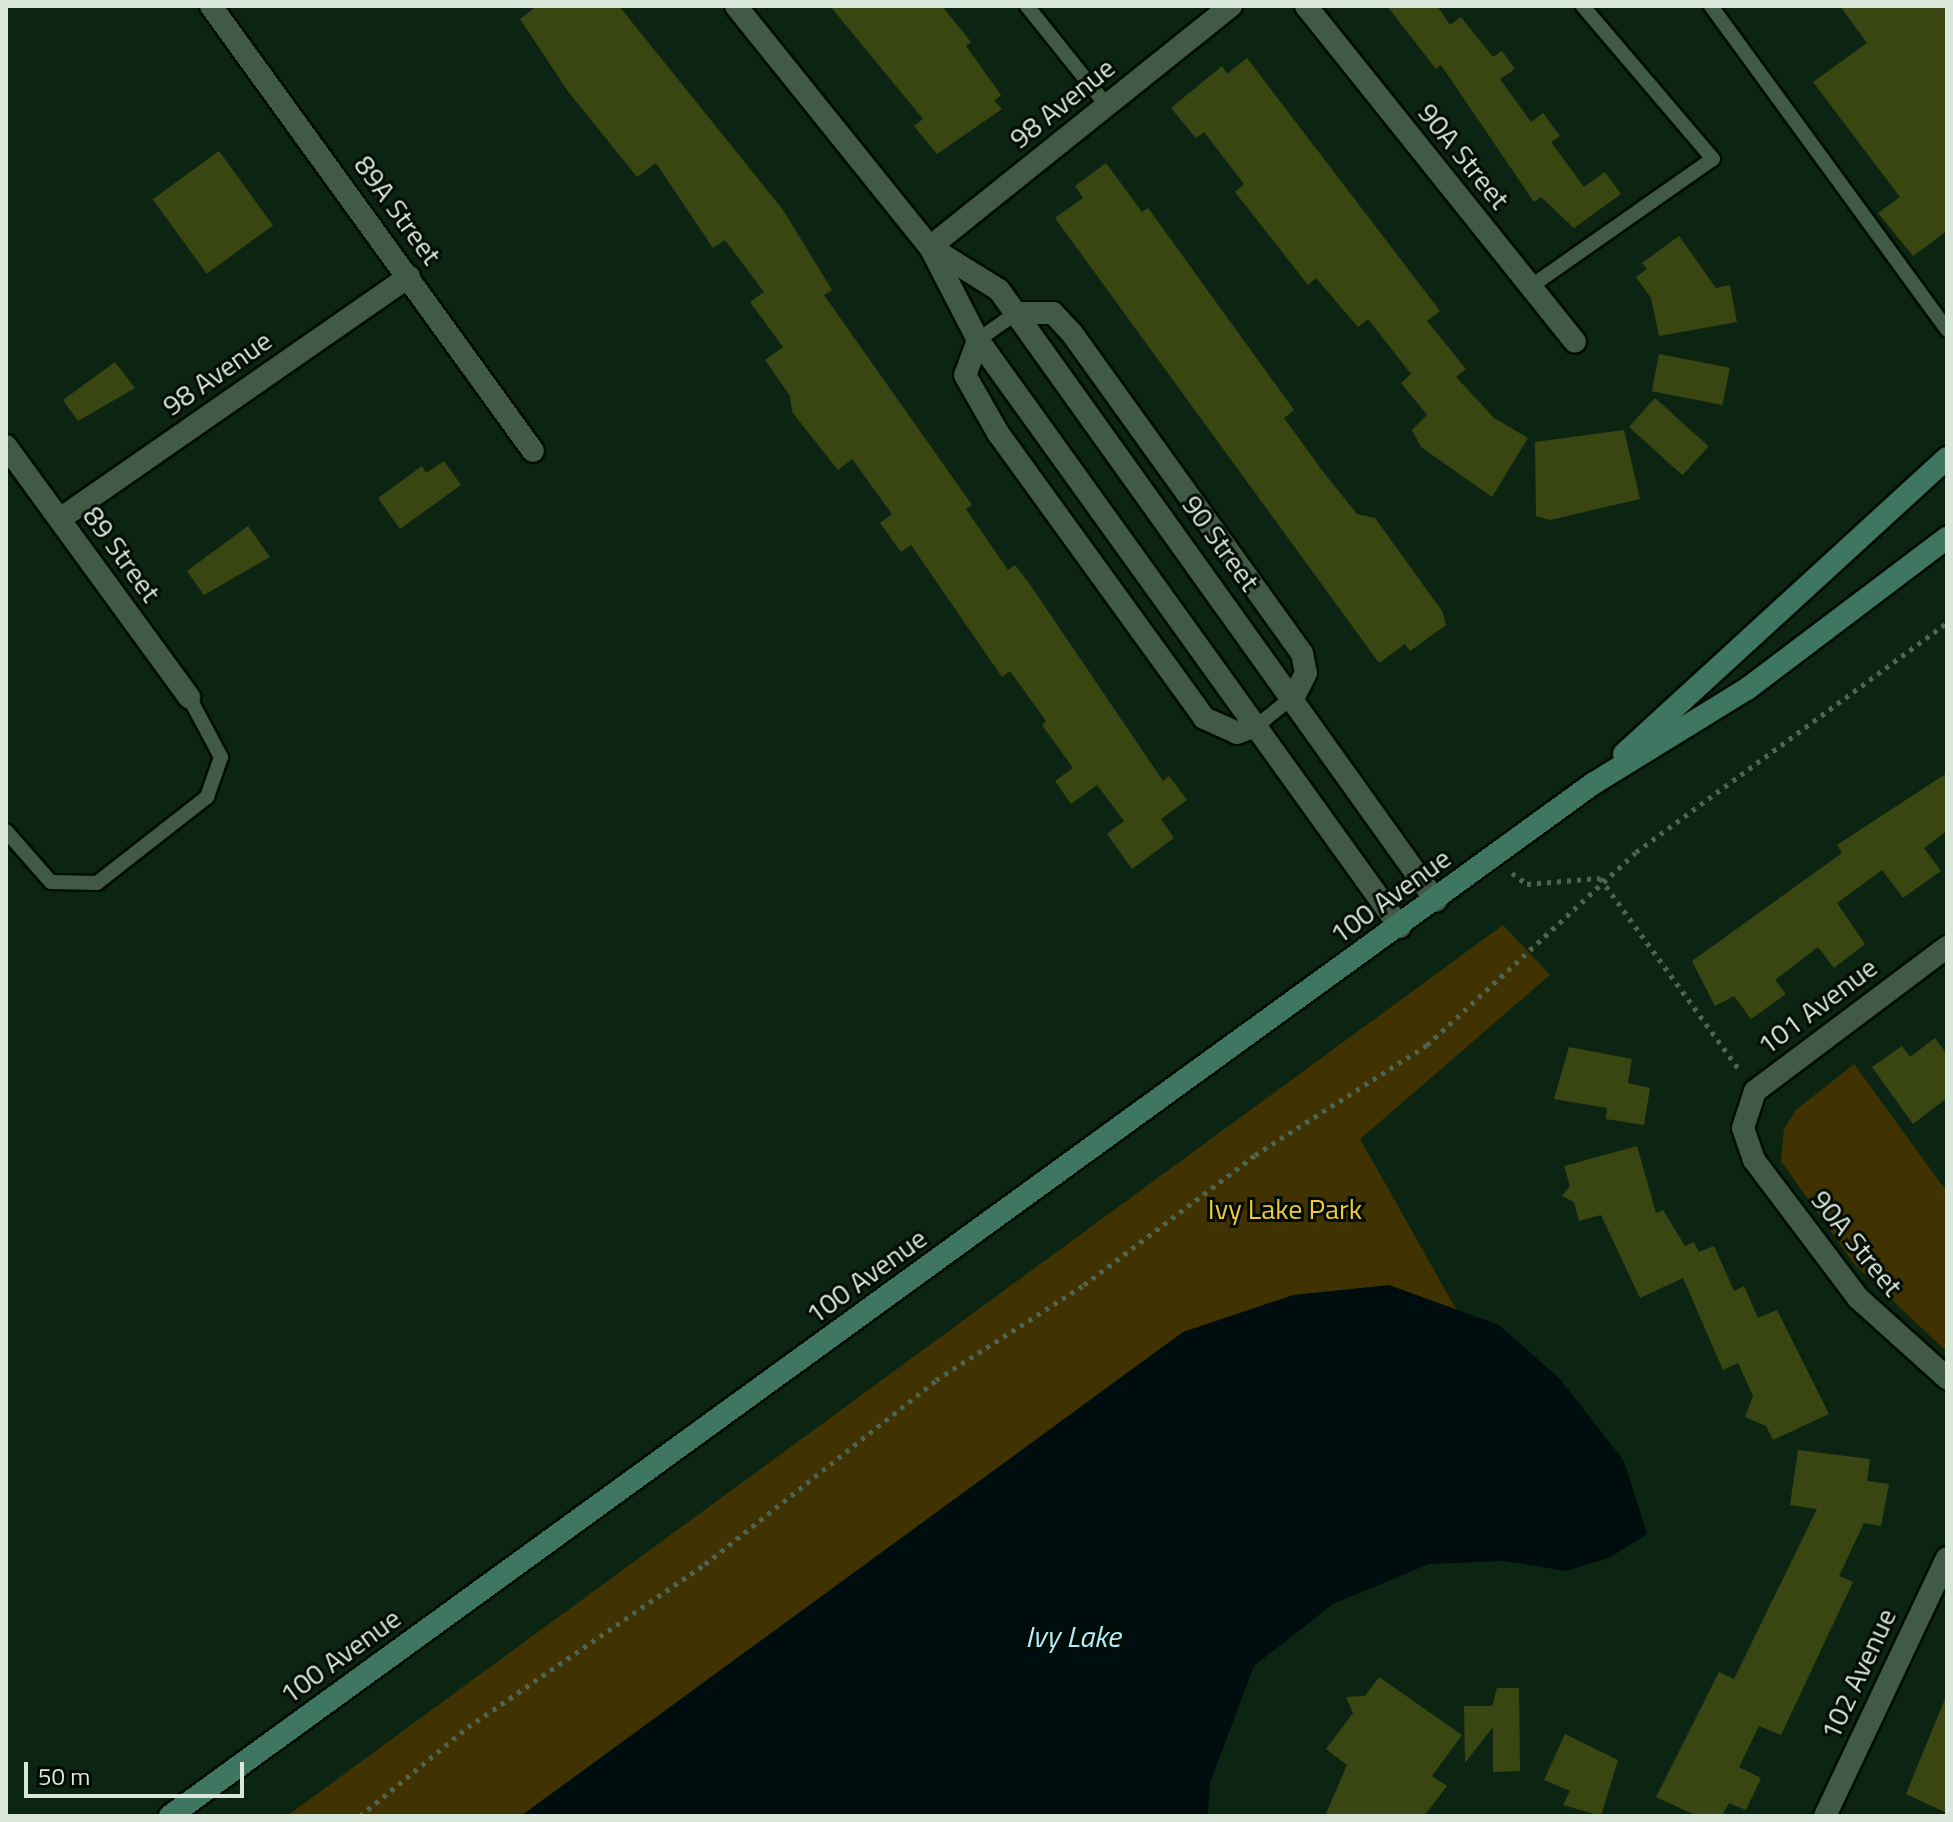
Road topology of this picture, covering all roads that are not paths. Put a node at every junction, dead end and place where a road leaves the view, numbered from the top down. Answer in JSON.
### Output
{"nodes":[{"id":1,"x":211,"y":6,"type":"edge"},
{"id":2,"x":736,"y":6,"type":"edge"},
{"id":3,"x":1027,"y":6,"type":"edge"},
{"id":4,"x":1231,"y":6,"type":"edge"},
{"id":5,"x":1306,"y":6,"type":"edge"},
{"id":6,"x":1583,"y":6,"type":"edge"},
{"id":7,"x":1711,"y":6,"type":"edge"},
{"id":8,"x":1107,"y":106,"type":"junction"},
{"id":9,"x":930,"y":247,"type":"junction"},
{"id":10,"x":409,"y":276,"type":"junction"},
{"id":11,"x":1530,"y":287,"type":"junction"},
{"id":12,"x":1016,"y":313,"type":"junction"},
{"id":13,"x":1947,"y":330,"type":"edge"},
{"id":14,"x":978,"y":340,"type":"junction"},
{"id":15,"x":1575,"y":342,"type":"dead end"},
{"id":16,"x":6,"y":446,"type":"edge"},
{"id":17,"x":533,"y":451,"type":"dead end"},
{"id":18,"x":1947,"y":458,"type":"edge"},
{"id":19,"x":60,"y":519,"type":"junction"},
{"id":20,"x":1947,"y":538,"type":"edge"},
{"id":21,"x":1295,"y":695,"type":"junction"},
{"id":22,"x":189,"y":697,"type":"joint"},
{"id":23,"x":1258,"y":725,"type":"junction"},
{"id":24,"x":1594,"y":783,"type":"junction"},
{"id":25,"x":6,"y":831,"type":"edge"},
{"id":26,"x":1436,"y":901,"type":"junction"},
{"id":27,"x":1400,"y":927,"type":"junction"},
{"id":28,"x":1947,"y":947,"type":"edge"},
{"id":29,"x":1743,"y":1128,"type":"joint"},
{"id":30,"x":1947,"y":1378,"type":"edge"},
{"id":31,"x":1947,"y":1558,"type":"edge"},
{"id":32,"x":170,"y":1816,"type":"edge"},
{"id":33,"x":1825,"y":1816,"type":"edge"}],
"edges":[{"from":1,"to":10,"type":"street","name":"89A Street"},
{"from":2,"to":9,"type":"street","name":"90 Street"},
{"from":3,"to":8,"type":"lane"},
{"from":4,"to":8,"type":"street","name":"98 Avenue"},
{"from":5,"to":11,"type":"street","name":"90A Street"},
{"from":6,"to":11,"type":"lane"},
{"from":7,"to":13,"type":"lane"},
{"from":8,"to":9,"type":"street","name":"98 Avenue"},
{"from":9,"to":12,"type":"street","name":"90 Street"},
{"from":9,"to":14,"type":"street","name":"90 Street"},
{"from":10,"to":17,"type":"street","name":"89A Street"},
{"from":10,"to":19,"type":"street","name":"98 Avenue"},
{"from":11,"to":15,"type":"street","name":"90A Street"},
{"from":12,"to":14,"type":"lane"},
{"from":12,"to":21,"type":"street","name":"90 Street"},
{"from":12,"to":21,"type":"street"},
{"from":14,"to":23,"type":"street","name":"90 Street"},
{"from":14,"to":23,"type":"street"},
{"from":16,"to":19,"type":"street","name":"89 Street"},
{"from":18,"to":24,"type":"main road","name":"100 Avenue"},
{"from":19,"to":22,"type":"street","name":"89 Street"},
{"from":20,"to":24,"type":"main road","name":"100 Avenue"},
{"from":21,"to":23,"type":"lane"},
{"from":21,"to":26,"type":"street","name":"90 Street"},
{"from":22,"to":25,"type":"lane"},
{"from":23,"to":27,"type":"street","name":"90 Street"},
{"from":24,"to":26,"type":"main road","name":"100 Avenue"},
{"from":26,"to":27,"type":"main road","name":"100 Avenue"},
{"from":27,"to":32,"type":"main road","name":"100 Avenue"},
{"from":28,"to":29,"type":"street","name":"101 Avenue"},
{"from":29,"to":30,"type":"street","name":"90A Street"},
{"from":31,"to":33,"type":"street","name":"102 Avenue"}]}
